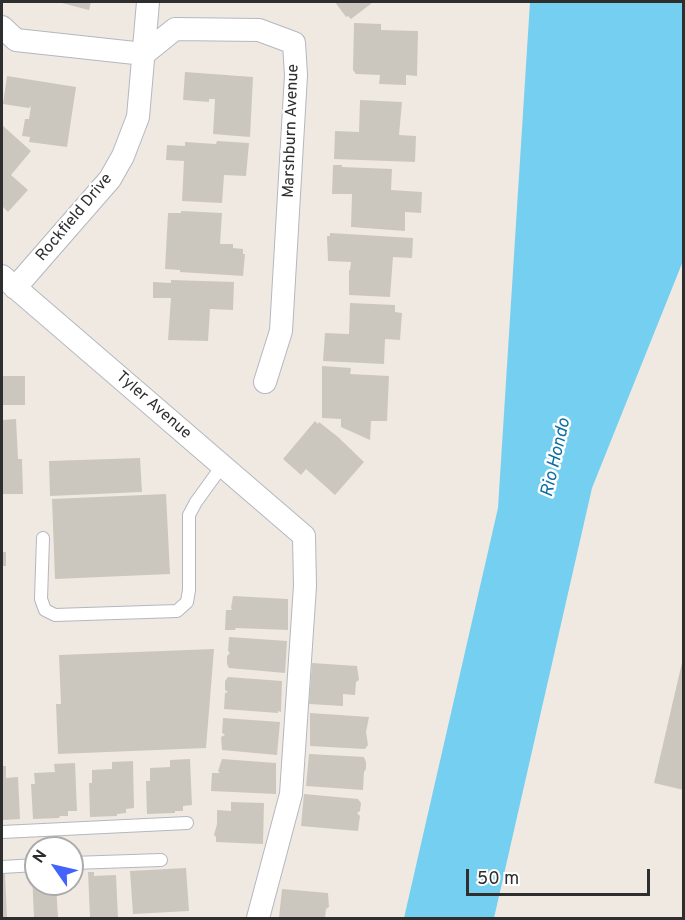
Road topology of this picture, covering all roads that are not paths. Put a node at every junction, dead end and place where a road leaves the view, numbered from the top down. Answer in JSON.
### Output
{"nodes":[{"id":1,"x":148,"y":2,"type":"edge"},
{"id":2,"x":2,"y":27,"type":"edge"},
{"id":3,"x":144,"y":54,"type":"junction"},
{"id":4,"x":8,"y":282,"type":"edge"},
{"id":5,"x":266,"y":382,"type":"dead end"},
{"id":6,"x":222,"y":466,"type":"junction"},
{"id":7,"x":43,"y":538,"type":"dead end"},
{"id":8,"x":187,"y":823,"type":"dead end"},
{"id":9,"x":2,"y":832,"type":"edge"},
{"id":10,"x":161,"y":860,"type":"dead end"},
{"id":11,"x":84,"y":863,"type":"edge"},
{"id":12,"x":24,"y":866,"type":"edge"},
{"id":13,"x":2,"y":867,"type":"edge"},
{"id":14,"x":258,"y":918,"type":"edge"}],
"edges":[{"from":1,"to":3,"type":"street","name":"Rockfield Drive"},
{"from":2,"to":3,"type":"street"},
{"from":3,"to":4,"type":"street","name":"Rockfield Drive"},
{"from":3,"to":5,"type":"street","name":"Marshburn Avenue"},
{"from":4,"to":6,"type":"street","name":"Tyler Avenue"},
{"from":6,"to":7,"type":"lane"},
{"from":6,"to":14,"type":"street","name":"Tyler Avenue"},
{"from":8,"to":9,"type":"lane"},
{"from":10,"to":11,"type":"lane"},
{"from":12,"to":13,"type":"lane"}]}
